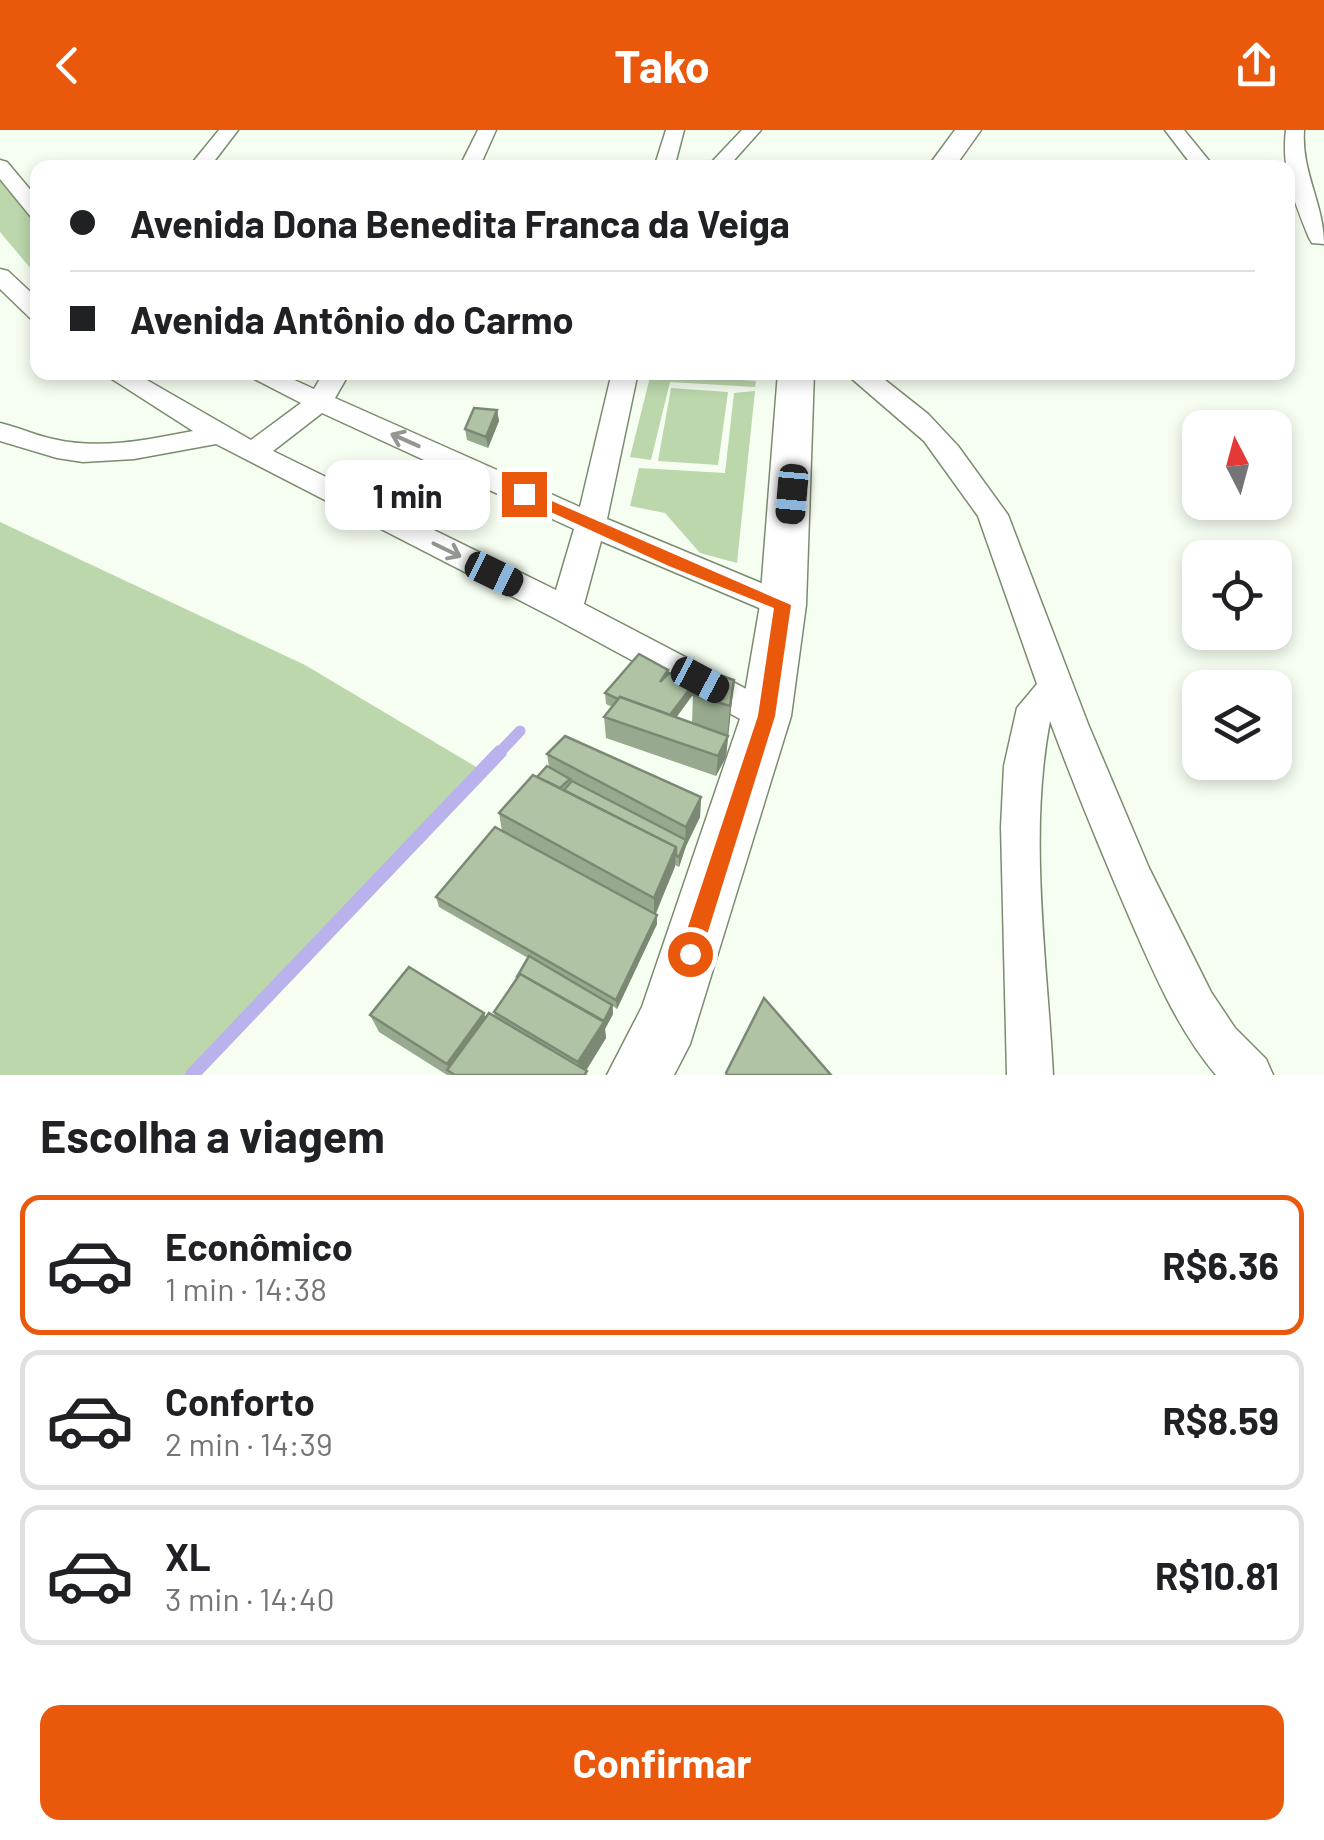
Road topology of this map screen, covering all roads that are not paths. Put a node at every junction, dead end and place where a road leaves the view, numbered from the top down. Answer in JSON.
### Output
{"nodes":[{"id":1,"x":229,"y":130,"type":"edge"},
{"id":2,"x":487,"y":130,"type":"edge"},
{"id":3,"x":675,"y":130,"type":"edge"},
{"id":4,"x":752,"y":130,"type":"edge"},
{"id":5,"x":968,"y":130,"type":"edge"},
{"id":6,"x":1174,"y":130,"type":"edge"},
{"id":7,"x":1295,"y":130,"type":"edge"},
{"id":8,"x":205,"y":160,"type":"edge"},
{"id":9,"x":473,"y":160,"type":"edge"},
{"id":10,"x":671,"y":160,"type":"edge"},
{"id":11,"x":724,"y":160,"type":"edge"},
{"id":12,"x":946,"y":160,"type":"edge"},
{"id":13,"x":1198,"y":160,"type":"edge"},
{"id":14,"x":1293,"y":160,"type":"edge"},
{"id":15,"x":0,"y":166,"type":"edge"},
{"id":16,"x":1295,"y":173,"type":"edge"},
{"id":17,"x":30,"y":203,"type":"edge"},
{"id":18,"x":1295,"y":225,"type":"edge"},
{"id":19,"x":1322,"y":239,"type":"edge"},
{"id":20,"x":0,"y":276,"type":"edge"},
{"id":21,"x":30,"y":305,"type":"edge"},
{"id":22,"x":127,"y":380,"type":"edge"},
{"id":23,"x":272,"y":380,"type":"edge"},
{"id":24,"x":332,"y":380,"type":"edge"},
{"id":25,"x":623,"y":380,"type":"edge"},
{"id":26,"x":796,"y":380,"type":"edge"},
{"id":27,"x":868,"y":380,"type":"edge"},
{"id":28,"x":320,"y":402,"type":"junction"},
{"id":29,"x":0,"y":431,"type":"edge"},
{"id":30,"x":219,"y":435,"type":"junction"},
{"id":31,"x":254,"y":452,"type":"junction"},
{"id":32,"x":591,"y":524,"type":"junction"},
{"id":33,"x":783,"y":605,"type":"junction"},
{"id":34,"x":566,"y":608,"type":"junction"},
{"id":35,"x":1056,"y":686,"type":"junction"},
{"id":36,"x":766,"y":716,"type":"junction"},
{"id":37,"x":640,"y":1075,"type":"edge"},
{"id":38,"x":1030,"y":1075,"type":"edge"},
{"id":39,"x":1250,"y":1075,"type":"edge"}],
"edges":[{"from":1,"to":8,"type":"street"},
{"from":2,"to":9,"type":"street"},
{"from":3,"to":10,"type":"street"},
{"from":4,"to":11,"type":"street"},
{"from":5,"to":12,"type":"main road"},
{"from":6,"to":13,"type":"street"},
{"from":7,"to":14,"type":"street"},
{"from":15,"to":17,"type":"street"},
{"from":16,"to":19,"type":"street"},
{"from":18,"to":19,"type":"street"},
{"from":20,"to":21,"type":"street"},
{"from":22,"to":30,"type":"street"},
{"from":23,"to":28,"type":"street"},
{"from":24,"to":28,"type":"street"},
{"from":25,"to":32,"type":"street"},
{"from":26,"to":33,"type":"main road"},
{"from":27,"to":35,"type":"street"},
{"from":28,"to":31,"type":"street"},
{"from":32,"to":28,"type":"street","one_way":true},
{"from":29,"to":30,"type":"street"},
{"from":30,"to":31,"type":"street"},
{"from":31,"to":34,"type":"street","one_way":true},
{"from":32,"to":33,"type":"street"},
{"from":32,"to":34,"type":"street"},
{"from":33,"to":36,"type":"main road"},
{"from":34,"to":36,"type":"street"},
{"from":35,"to":38,"type":"street"},
{"from":35,"to":39,"type":"street"},
{"from":36,"to":37,"type":"main road"}]}
